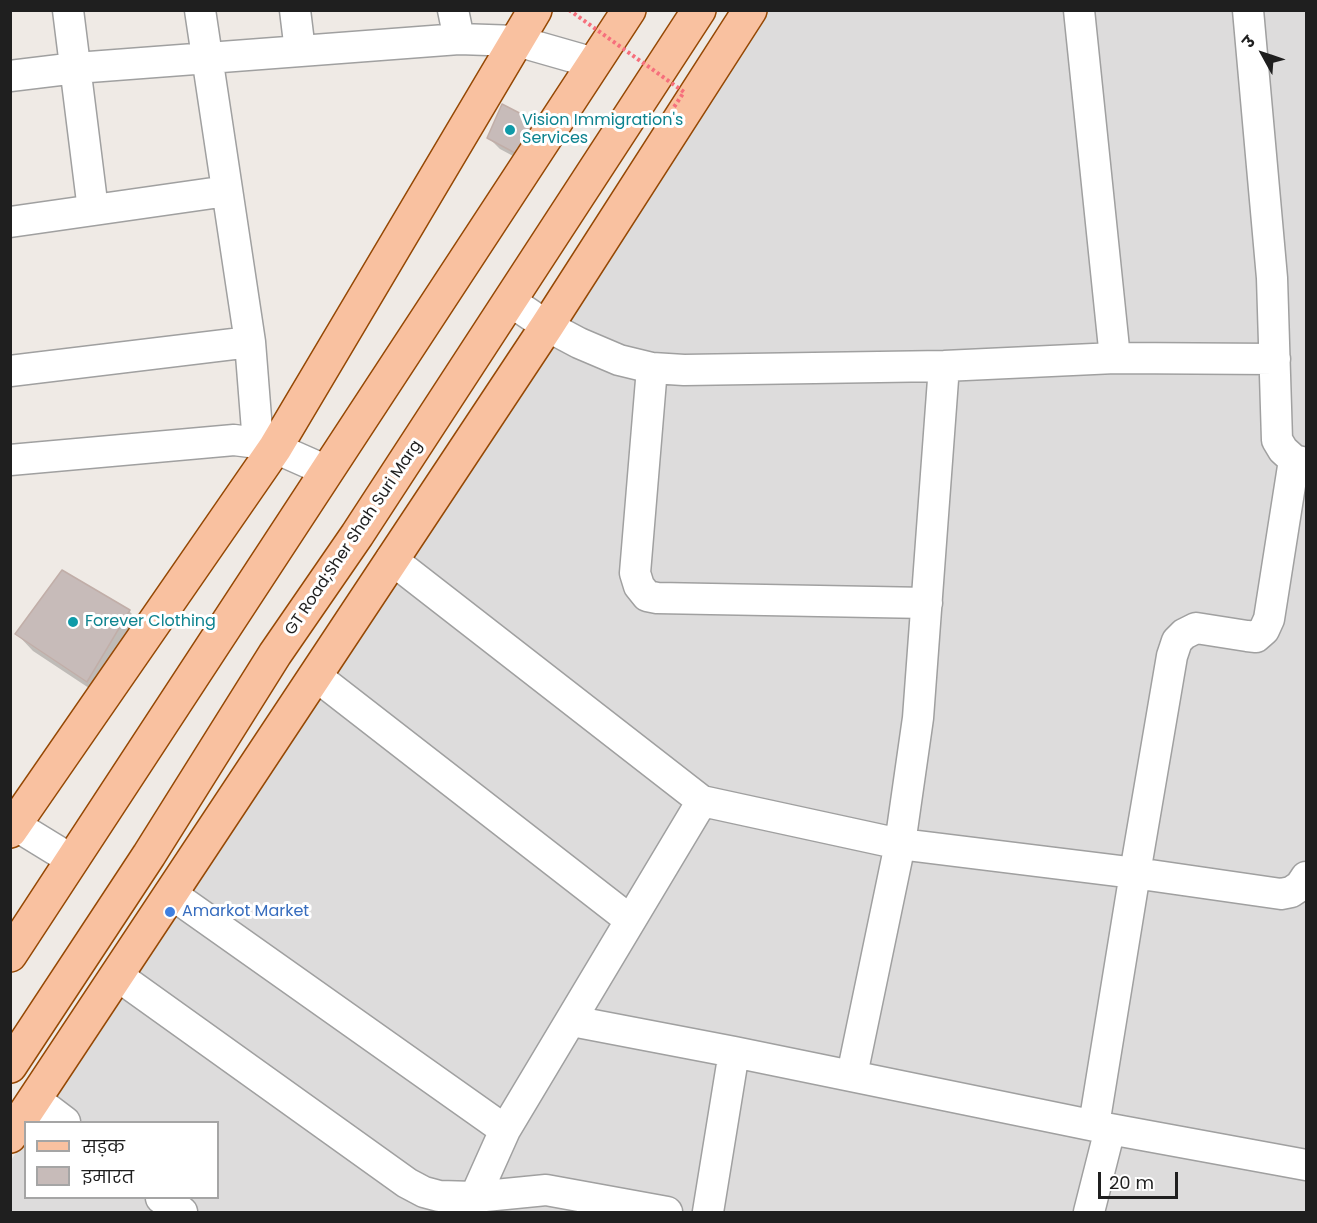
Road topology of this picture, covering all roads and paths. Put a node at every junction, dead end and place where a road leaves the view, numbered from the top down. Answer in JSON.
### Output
{"nodes":[{"id":1,"x":68,"y":10,"type":"edge"},
{"id":2,"x":200,"y":10,"type":"edge"},
{"id":3,"x":295,"y":10,"type":"edge"},
{"id":4,"x":535,"y":10,"type":"edge"},
{"id":5,"x":569,"y":10,"type":"edge"},
{"id":6,"x":628,"y":10,"type":"edge"},
{"id":7,"x":699,"y":10,"type":"edge"},
{"id":8,"x":750,"y":10,"type":"edge"},
{"id":9,"x":1079,"y":10,"type":"edge"},
{"id":10,"x":1248,"y":10,"type":"edge"},
{"id":11,"x":456,"y":25,"type":"edge"},
{"id":12,"x":517,"y":41,"type":"junction"},
{"id":13,"x":300,"y":51,"type":"junction"},
{"id":14,"x":207,"y":58,"type":"junction"},
{"id":15,"x":594,"y":63,"type":"junction"},
{"id":16,"x":76,"y":68,"type":"junction"},
{"id":17,"x":10,"y":76,"type":"edge"},
{"id":18,"x":674,"y":107,"type":"dead end"},
{"id":19,"x":227,"y":191,"type":"junction"},
{"id":20,"x":93,"y":210,"type":"junction"},
{"id":21,"x":10,"y":222,"type":"edge"},
{"id":22,"x":510,"y":301,"type":"junction"},
{"id":23,"x":547,"y":326,"type":"junction"},
{"id":24,"x":250,"y":342,"type":"junction"},
{"id":25,"x":1115,"y":358,"type":"junction"},
{"id":26,"x":1275,"y":359,"type":"junction"},
{"id":27,"x":944,"y":366,"type":"junction"},
{"id":28,"x":652,"y":368,"type":"junction"},
{"id":29,"x":10,"y":372,"type":"edge"},
{"id":30,"x":266,"y":445,"type":"junction"},
{"id":31,"x":10,"y":460,"type":"edge"},
{"id":32,"x":1300,"y":461,"type":"edge"},
{"id":33,"x":327,"y":471,"type":"junction"},
{"id":34,"x":391,"y":559,"type":"junction"},
{"id":35,"x":927,"y":603,"type":"junction"},
{"id":36,"x":316,"y":676,"type":"junction"},
{"id":37,"x":702,"y":801,"type":"junction"},
{"id":38,"x":12,"y":826,"type":"edge"},
{"id":39,"x":900,"y":844,"type":"junction"},
{"id":40,"x":72,"y":860,"type":"junction"},
{"id":41,"x":1135,"y":873,"type":"junction"},
{"id":42,"x":1306,"y":877,"type":"edge"},
{"id":43,"x":170,"y":893,"type":"junction"},
{"id":44,"x":630,"y":920,"type":"junction"},
{"id":45,"x":10,"y":954,"type":"edge"},
{"id":46,"x":118,"y":976,"type":"junction"},
{"id":47,"x":572,"y":1021,"type":"junction"},
{"id":48,"x":734,"y":1052,"type":"junction"},
{"id":49,"x":10,"y":1066,"type":"edge"},
{"id":50,"x":852,"y":1076,"type":"junction"},
{"id":51,"x":36,"y":1100,"type":"junction"},
{"id":52,"x":64,"y":1121,"type":"edge"},
{"id":53,"x":1102,"y":1127,"type":"junction"},
{"id":54,"x":505,"y":1130,"type":"junction"},
{"id":55,"x":10,"y":1136,"type":"edge"},
{"id":56,"x":1306,"y":1165,"type":"edge"},
{"id":57,"x":475,"y":1197,"type":"junction"},
{"id":58,"x":164,"y":1199,"type":"edge"},
{"id":59,"x":182,"y":1212,"type":"edge"},
{"id":60,"x":667,"y":1212,"type":"edge"},
{"id":61,"x":708,"y":1212,"type":"edge"},
{"id":62,"x":1089,"y":1212,"type":"edge"}],
"edges":[{"from":1,"to":16,"type":"street"},
{"from":2,"to":14,"type":"street"},
{"from":3,"to":13,"type":"street"},
{"from":4,"to":12,"type":"main road"},
{"from":5,"to":18,"type":"path","bridge":true},
{"from":6,"to":15,"type":"main road"},
{"from":7,"to":22,"type":"main road","name":"GT Road;Sher Shah Suri Marg"},
{"from":8,"to":23,"type":"main road"},
{"from":9,"to":25,"type":"street"},
{"from":10,"to":26,"type":"street"},
{"from":11,"to":12,"type":"street"},
{"from":11,"to":13,"type":"street"},
{"from":12,"to":15,"type":"street"},
{"from":12,"to":30,"type":"main road"},
{"from":13,"to":14,"type":"street"},
{"from":14,"to":16,"type":"street"},
{"from":14,"to":19,"type":"street"},
{"from":15,"to":33,"type":"main road"},
{"from":16,"to":17,"type":"street"},
{"from":16,"to":20,"type":"street"},
{"from":19,"to":20,"type":"street"},
{"from":19,"to":24,"type":"street"},
{"from":20,"to":21,"type":"street"},
{"from":22,"to":23,"type":"street"},
{"from":22,"to":49,"type":"main road","name":"GT Road;Sher Shah Suri Marg"},
{"from":23,"to":28,"type":"street"},
{"from":23,"to":34,"type":"main road"},
{"from":24,"to":29,"type":"street"},
{"from":24,"to":30,"type":"street"},
{"from":25,"to":26,"type":"street"},
{"from":25,"to":27,"type":"street"},
{"from":26,"to":32,"type":"street"},
{"from":27,"to":28,"type":"street"},
{"from":27,"to":35,"type":"street"},
{"from":28,"to":35,"type":"street"},
{"from":30,"to":31,"type":"street"},
{"from":30,"to":33,"type":"street"},
{"from":30,"to":38,"type":"main road"},
{"from":32,"to":41,"type":"street"},
{"from":33,"to":40,"type":"main road"},
{"from":34,"to":36,"type":"main road"},
{"from":34,"to":37,"type":"street"},
{"from":35,"to":39,"type":"street"},
{"from":36,"to":43,"type":"main road"},
{"from":36,"to":44,"type":"street"},
{"from":37,"to":39,"type":"street"},
{"from":37,"to":44,"type":"street"},
{"from":38,"to":40,"type":"street"},
{"from":39,"to":41,"type":"street"},
{"from":39,"to":50,"type":"street"},
{"from":40,"to":45,"type":"main road"},
{"from":41,"to":42,"type":"street"},
{"from":41,"to":53,"type":"street"},
{"from":43,"to":46,"type":"main road"},
{"from":43,"to":54,"type":"street"},
{"from":44,"to":47,"type":"street"},
{"from":46,"to":51,"type":"main road"},
{"from":46,"to":57,"type":"street"},
{"from":47,"to":48,"type":"street"},
{"from":47,"to":54,"type":"street"},
{"from":48,"to":50,"type":"street"},
{"from":48,"to":61,"type":"street"},
{"from":50,"to":53,"type":"street"},
{"from":51,"to":52,"type":"street"},
{"from":51,"to":55,"type":"main road"},
{"from":53,"to":56,"type":"street"},
{"from":53,"to":62,"type":"street"},
{"from":54,"to":57,"type":"street"},
{"from":57,"to":60,"type":"street"},
{"from":58,"to":59,"type":"street"}]}
